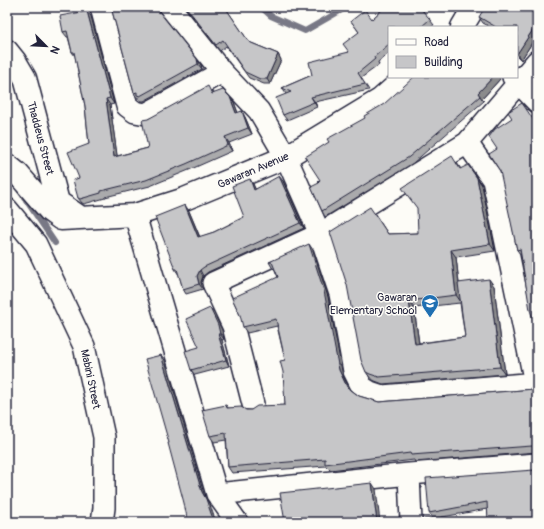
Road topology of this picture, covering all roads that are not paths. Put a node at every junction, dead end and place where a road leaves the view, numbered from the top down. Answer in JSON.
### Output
{"nodes":[{"id":1,"x":101,"y":7,"type":"edge"},
{"id":2,"x":170,"y":7,"type":"edge"},
{"id":3,"x":474,"y":7,"type":"edge"},
{"id":4,"x":464,"y":26,"type":"edge"},
{"id":5,"x":7,"y":51,"type":"edge"},
{"id":6,"x":537,"y":61,"type":"edge"},
{"id":7,"x":222,"y":72,"type":"junction"},
{"id":8,"x":518,"y":77,"type":"edge"},
{"id":9,"x":405,"y":78,"type":"edge"},
{"id":10,"x":515,"y":80,"type":"edge"},
{"id":11,"x":537,"y":102,"type":"edge"},
{"id":12,"x":467,"y":143,"type":"junction"},
{"id":13,"x":286,"y":157,"type":"junction"},
{"id":14,"x":7,"y":164,"type":"edge"},
{"id":15,"x":7,"y":209,"type":"edge"},
{"id":16,"x":135,"y":215,"type":"junction"},
{"id":17,"x":81,"y":218,"type":"junction"},
{"id":18,"x":320,"y":234,"type":"junction"},
{"id":19,"x":536,"y":383,"type":"edge"},
{"id":20,"x":253,"y":404,"type":"dead end"},
{"id":21,"x":537,"y":464,"type":"edge"},
{"id":22,"x":409,"y":474,"type":"junction"},
{"id":23,"x":217,"y":494,"type":"junction"},
{"id":24,"x":102,"y":522,"type":"edge"},
{"id":25,"x":236,"y":522,"type":"edge"},
{"id":26,"x":411,"y":522,"type":"edge"}],
"edges":[{"from":1,"to":7,"type":"street"},
{"from":2,"to":7,"type":"street"},
{"from":3,"to":4,"type":"street"},
{"from":5,"to":17,"type":"street","name":"Thaddeus Street"},
{"from":6,"to":8,"type":"street"},
{"from":7,"to":13,"type":"street"},
{"from":9,"to":13,"type":"street","name":"Gawaran Avenue"},
{"from":10,"to":11,"type":"street"},
{"from":10,"to":12,"type":"street"},
{"from":12,"to":18,"type":"street"},
{"from":12,"to":19,"type":"street"},
{"from":13,"to":16,"type":"street","name":"Gawaran Avenue"},
{"from":13,"to":18,"type":"street"},
{"from":14,"to":17,"type":"street","name":"Gawaran Avenue"},
{"from":15,"to":24,"type":"street","name":"Mabini Street"},
{"from":16,"to":17,"type":"street","name":"Gawaran Avenue"},
{"from":16,"to":23,"type":"street"},
{"from":18,"to":19,"type":"street"},
{"from":18,"to":20,"type":"street"},
{"from":21,"to":22,"type":"street"},
{"from":22,"to":23,"type":"street"},
{"from":22,"to":26,"type":"street"},
{"from":23,"to":25,"type":"street"}]}
